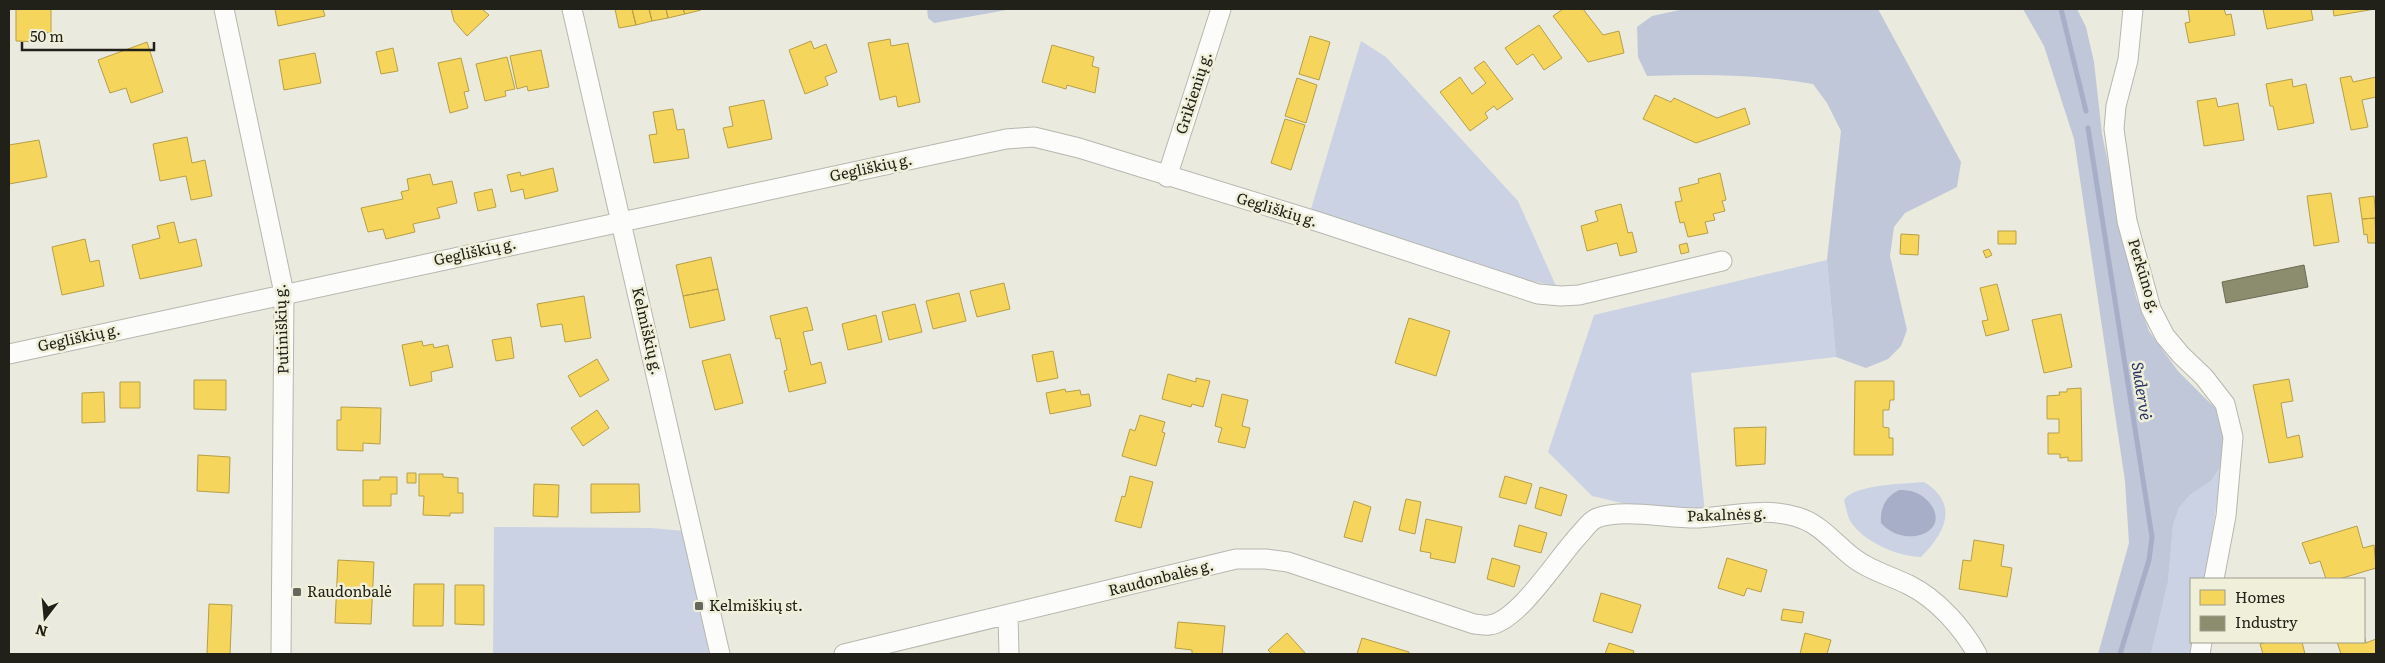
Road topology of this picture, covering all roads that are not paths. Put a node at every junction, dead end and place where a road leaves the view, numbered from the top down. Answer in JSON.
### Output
{"nodes":[{"id":1,"x":224,"y":9,"type":"edge"},
{"id":2,"x":572,"y":9,"type":"edge"},
{"id":3,"x":1221,"y":9,"type":"edge"},
{"id":4,"x":2133,"y":9,"type":"edge"},
{"id":5,"x":1167,"y":177,"type":"junction"},
{"id":6,"x":622,"y":220,"type":"junction"},
{"id":7,"x":1722,"y":261,"type":"dead end"},
{"id":8,"x":284,"y":293,"type":"junction"},
{"id":9,"x":9,"y":354,"type":"edge"},
{"id":10,"x":2214,"y":578,"type":"edge"},
{"id":11,"x":1008,"y":616,"type":"junction"},
{"id":12,"x":1474,"y":624,"type":"joint"},
{"id":13,"x":281,"y":654,"type":"edge"},
{"id":14,"x":720,"y":654,"type":"edge"},
{"id":15,"x":844,"y":654,"type":"edge"},
{"id":16,"x":1009,"y":654,"type":"edge"},
{"id":17,"x":1977,"y":654,"type":"edge"}],
"edges":[{"from":1,"to":8,"type":"street","name":"Putiniškių g."},
{"from":2,"to":6,"type":"street","name":"Kelmiškių g."},
{"from":3,"to":5,"type":"street","name":"Grikienių g."},
{"from":4,"to":10,"type":"street","name":"Perkūno g."},
{"from":5,"to":6,"type":"street","name":"Gegliškių g."},
{"from":5,"to":7,"type":"street","name":"Gegliškių g."},
{"from":6,"to":8,"type":"street","name":"Gegliškių g."},
{"from":6,"to":14,"type":"street","name":"Kelmiškių g."},
{"from":8,"to":9,"type":"street","name":"Gegliškių g."},
{"from":8,"to":13,"type":"street","name":"Putiniškių g."},
{"from":11,"to":12,"type":"street","name":"Raudonbalės g."},
{"from":11,"to":15,"type":"street","name":"Raudonbalės g."},
{"from":11,"to":16,"type":"street"},
{"from":12,"to":17,"type":"street","name":"Pakalnės g."}]}
